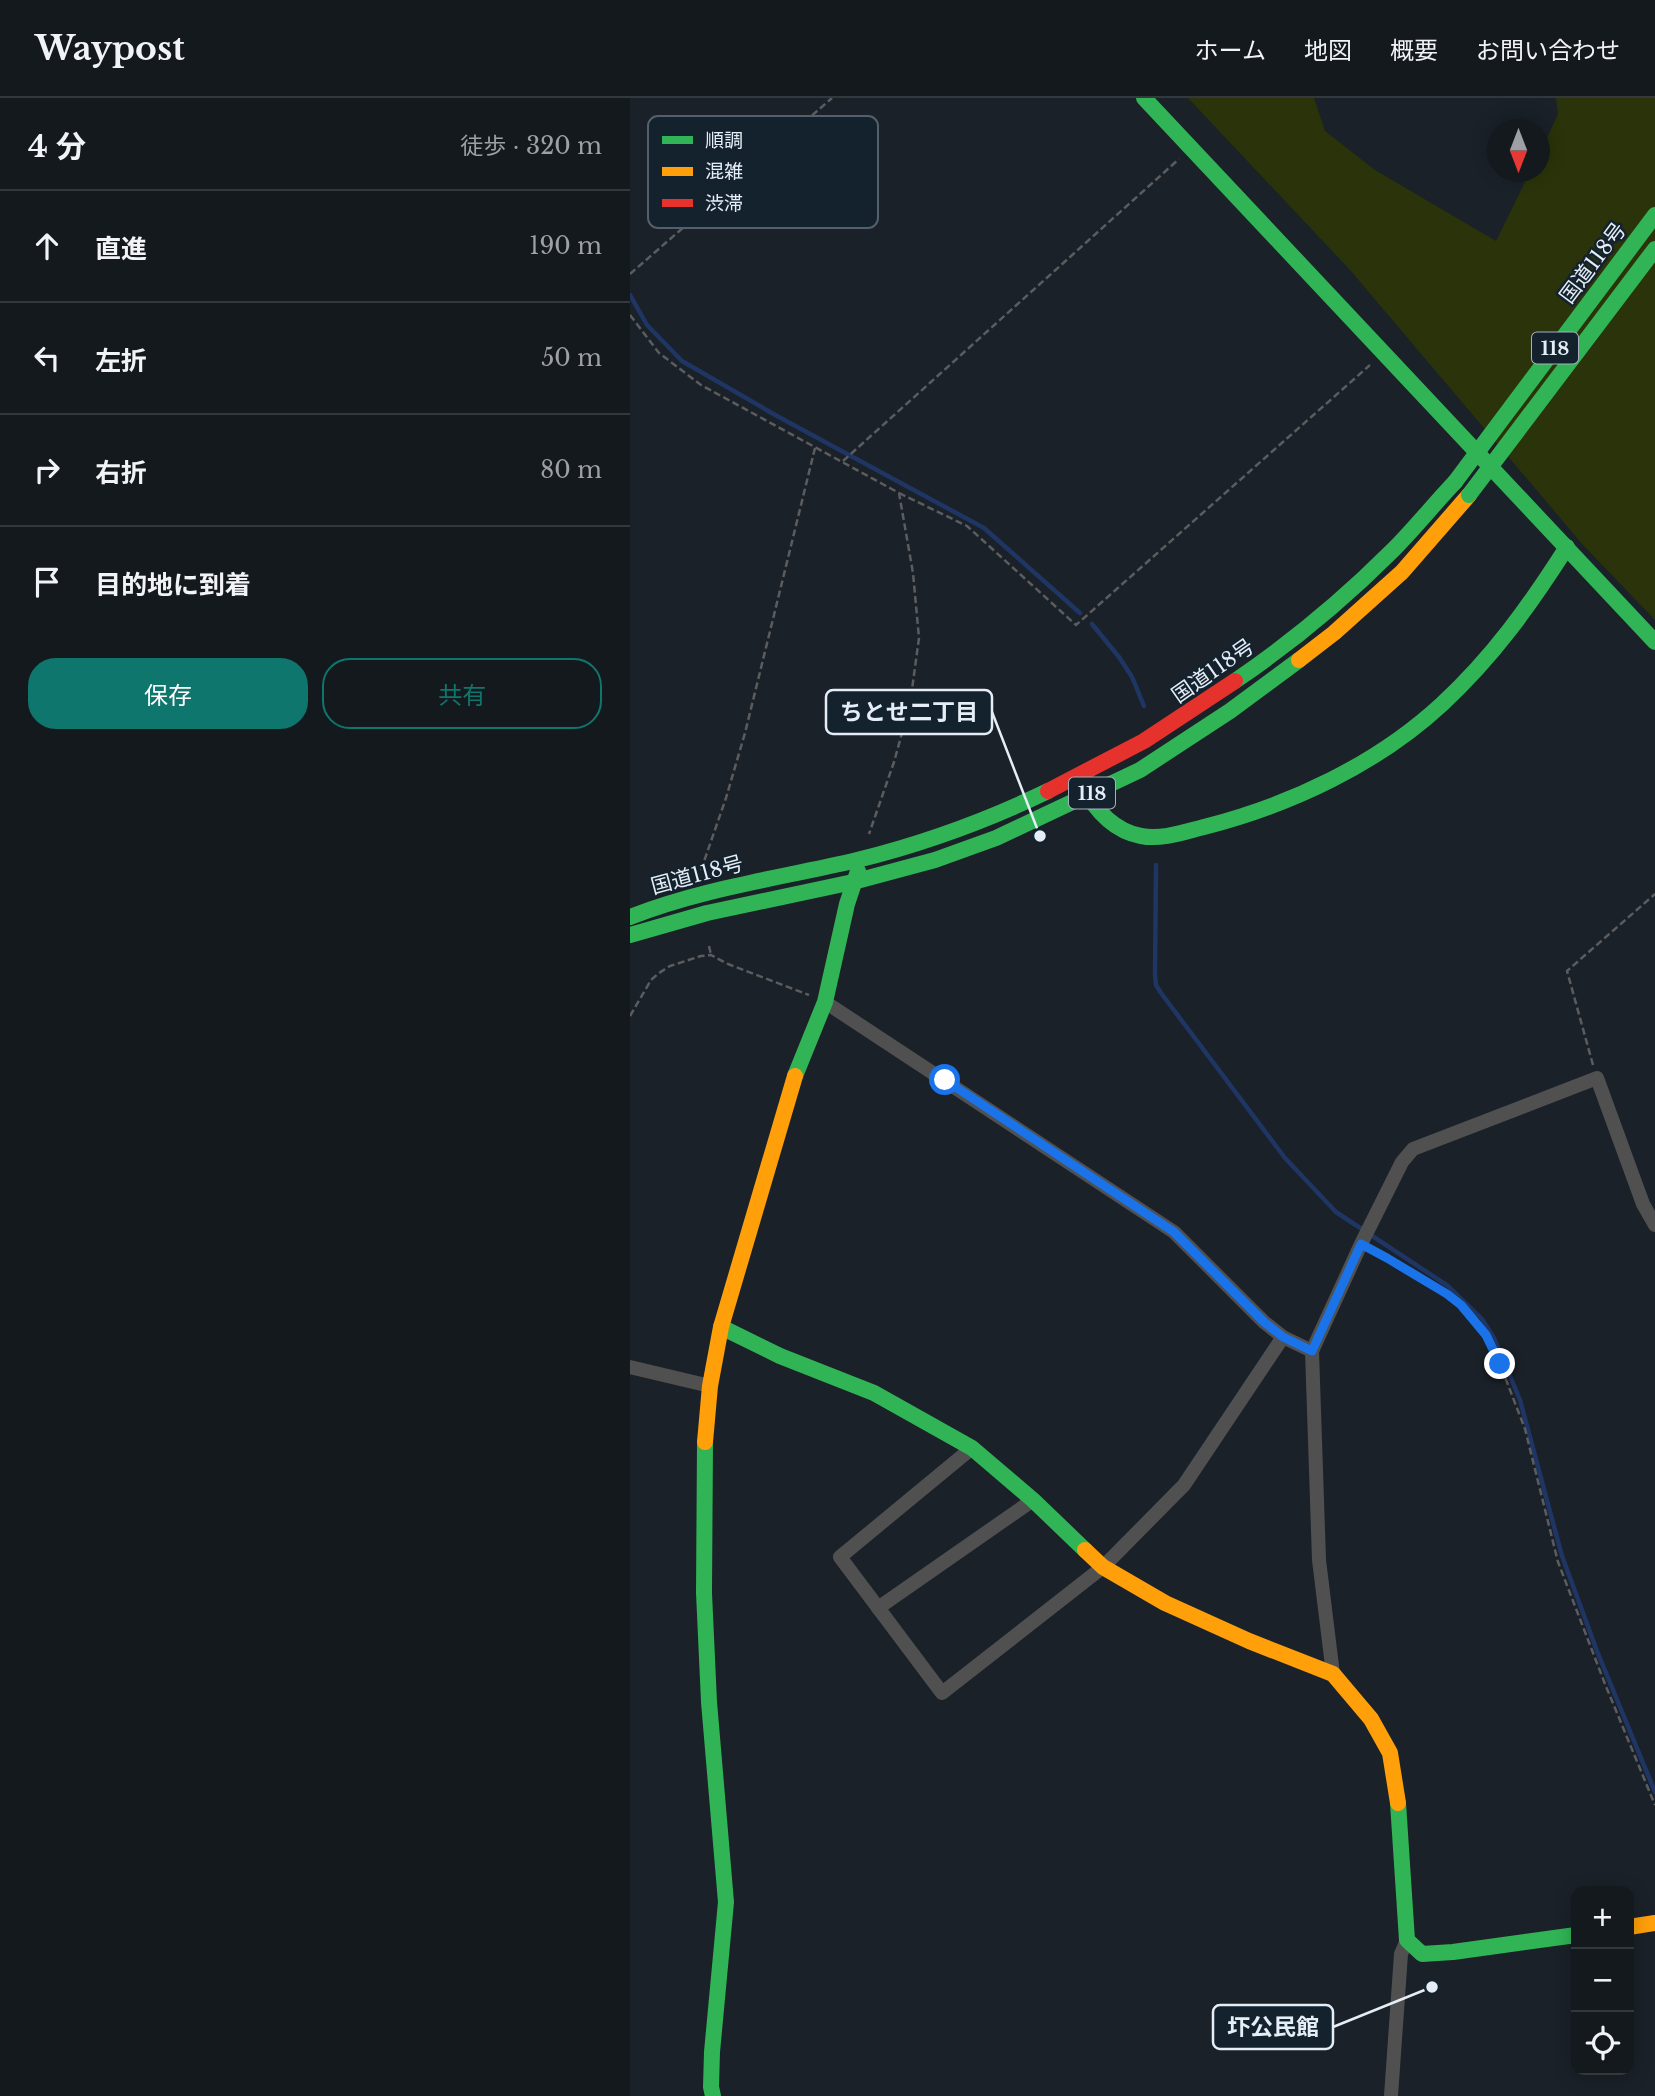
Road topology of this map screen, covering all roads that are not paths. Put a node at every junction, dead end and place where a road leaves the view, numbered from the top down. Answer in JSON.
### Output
{"nodes":[{"id":1,"x":1144,"y":98,"type":"edge"},
{"id":2,"x":1655,"y":215,"type":"edge"},
{"id":3,"x":1655,"y":249,"type":"edge"},
{"id":4,"x":1567,"y":547,"type":"junction"},
{"id":5,"x":1655,"y":642,"type":"edge"},
{"id":6,"x":1078,"y":777,"type":"junction"},
{"id":7,"x":1086,"y":795,"type":"junction"},
{"id":8,"x":862,"y":859,"type":"junction"},
{"id":9,"x":853,"y":882,"type":"junction"},
{"id":10,"x":630,"y":917,"type":"edge"},
{"id":11,"x":630,"y":935,"type":"edge"},
{"id":12,"x":825,"y":1002,"type":"junction"},
{"id":13,"x":1655,"y":1225,"type":"edge"},
{"id":14,"x":721,"y":1326,"type":"junction"},
{"id":15,"x":1283,"y":1337,"type":"junction"},
{"id":16,"x":1312,"y":1351,"type":"junction"},
{"id":17,"x":630,"y":1367,"type":"edge"},
{"id":18,"x":710,"y":1386,"type":"junction"},
{"id":19,"x":972,"y":1448,"type":"junction"},
{"id":20,"x":1033,"y":1500,"type":"junction"},
{"id":21,"x":1103,"y":1567,"type":"junction"},
{"id":22,"x":878,"y":1608,"type":"junction"},
{"id":23,"x":1333,"y":1674,"type":"junction"},
{"id":24,"x":1655,"y":1923,"type":"edge"},
{"id":25,"x":1634,"y":1926,"type":"edge"},
{"id":26,"x":1571,"y":1936,"type":"edge"},
{"id":27,"x":1407,"y":1940,"type":"junction"},
{"id":28,"x":713,"y":2096,"type":"edge"},
{"id":29,"x":1391,"y":2096,"type":"edge"}],
"edges":[{"from":1,"to":4,"type":"main road"},
{"from":2,"to":6,"type":"main road","name":"国道118号","number":"118","bridge":true},
{"from":3,"to":7,"type":"main road","name":"国道118号","number":"118","bridge":true},
{"from":4,"to":5,"type":"main road"},
{"from":4,"to":7,"type":"main road"},
{"from":6,"to":7,"type":"main road"},
{"from":6,"to":8,"type":"main road","name":"国道118号","number":"118"},
{"from":7,"to":9,"type":"main road","name":"国道118号","number":"118"},
{"from":8,"to":9,"type":"main road"},
{"from":8,"to":10,"type":"main road","name":"国道118号","number":"118"},
{"from":9,"to":11,"type":"main road","name":"国道118号","number":"118"},
{"from":9,"to":12,"type":"main road"},
{"from":12,"to":14,"type":"main road"},
{"from":12,"to":15,"type":"street"},
{"from":13,"to":16,"type":"street"},
{"from":14,"to":18,"type":"main road"},
{"from":14,"to":19,"type":"main road"},
{"from":15,"to":16,"type":"street"},
{"from":15,"to":21,"type":"street"},
{"from":16,"to":23,"type":"street"},
{"from":17,"to":18,"type":"street"},
{"from":18,"to":28,"type":"main road"},
{"from":19,"to":20,"type":"main road"},
{"from":19,"to":22,"type":"street"},
{"from":20,"to":21,"type":"main road"},
{"from":20,"to":22,"type":"street"},
{"from":21,"to":22,"type":"street"},
{"from":21,"to":23,"type":"main road"},
{"from":23,"to":27,"type":"main road"},
{"from":24,"to":25,"type":"main road"},
{"from":26,"to":27,"type":"main road"},
{"from":27,"to":29,"type":"street"}]}
